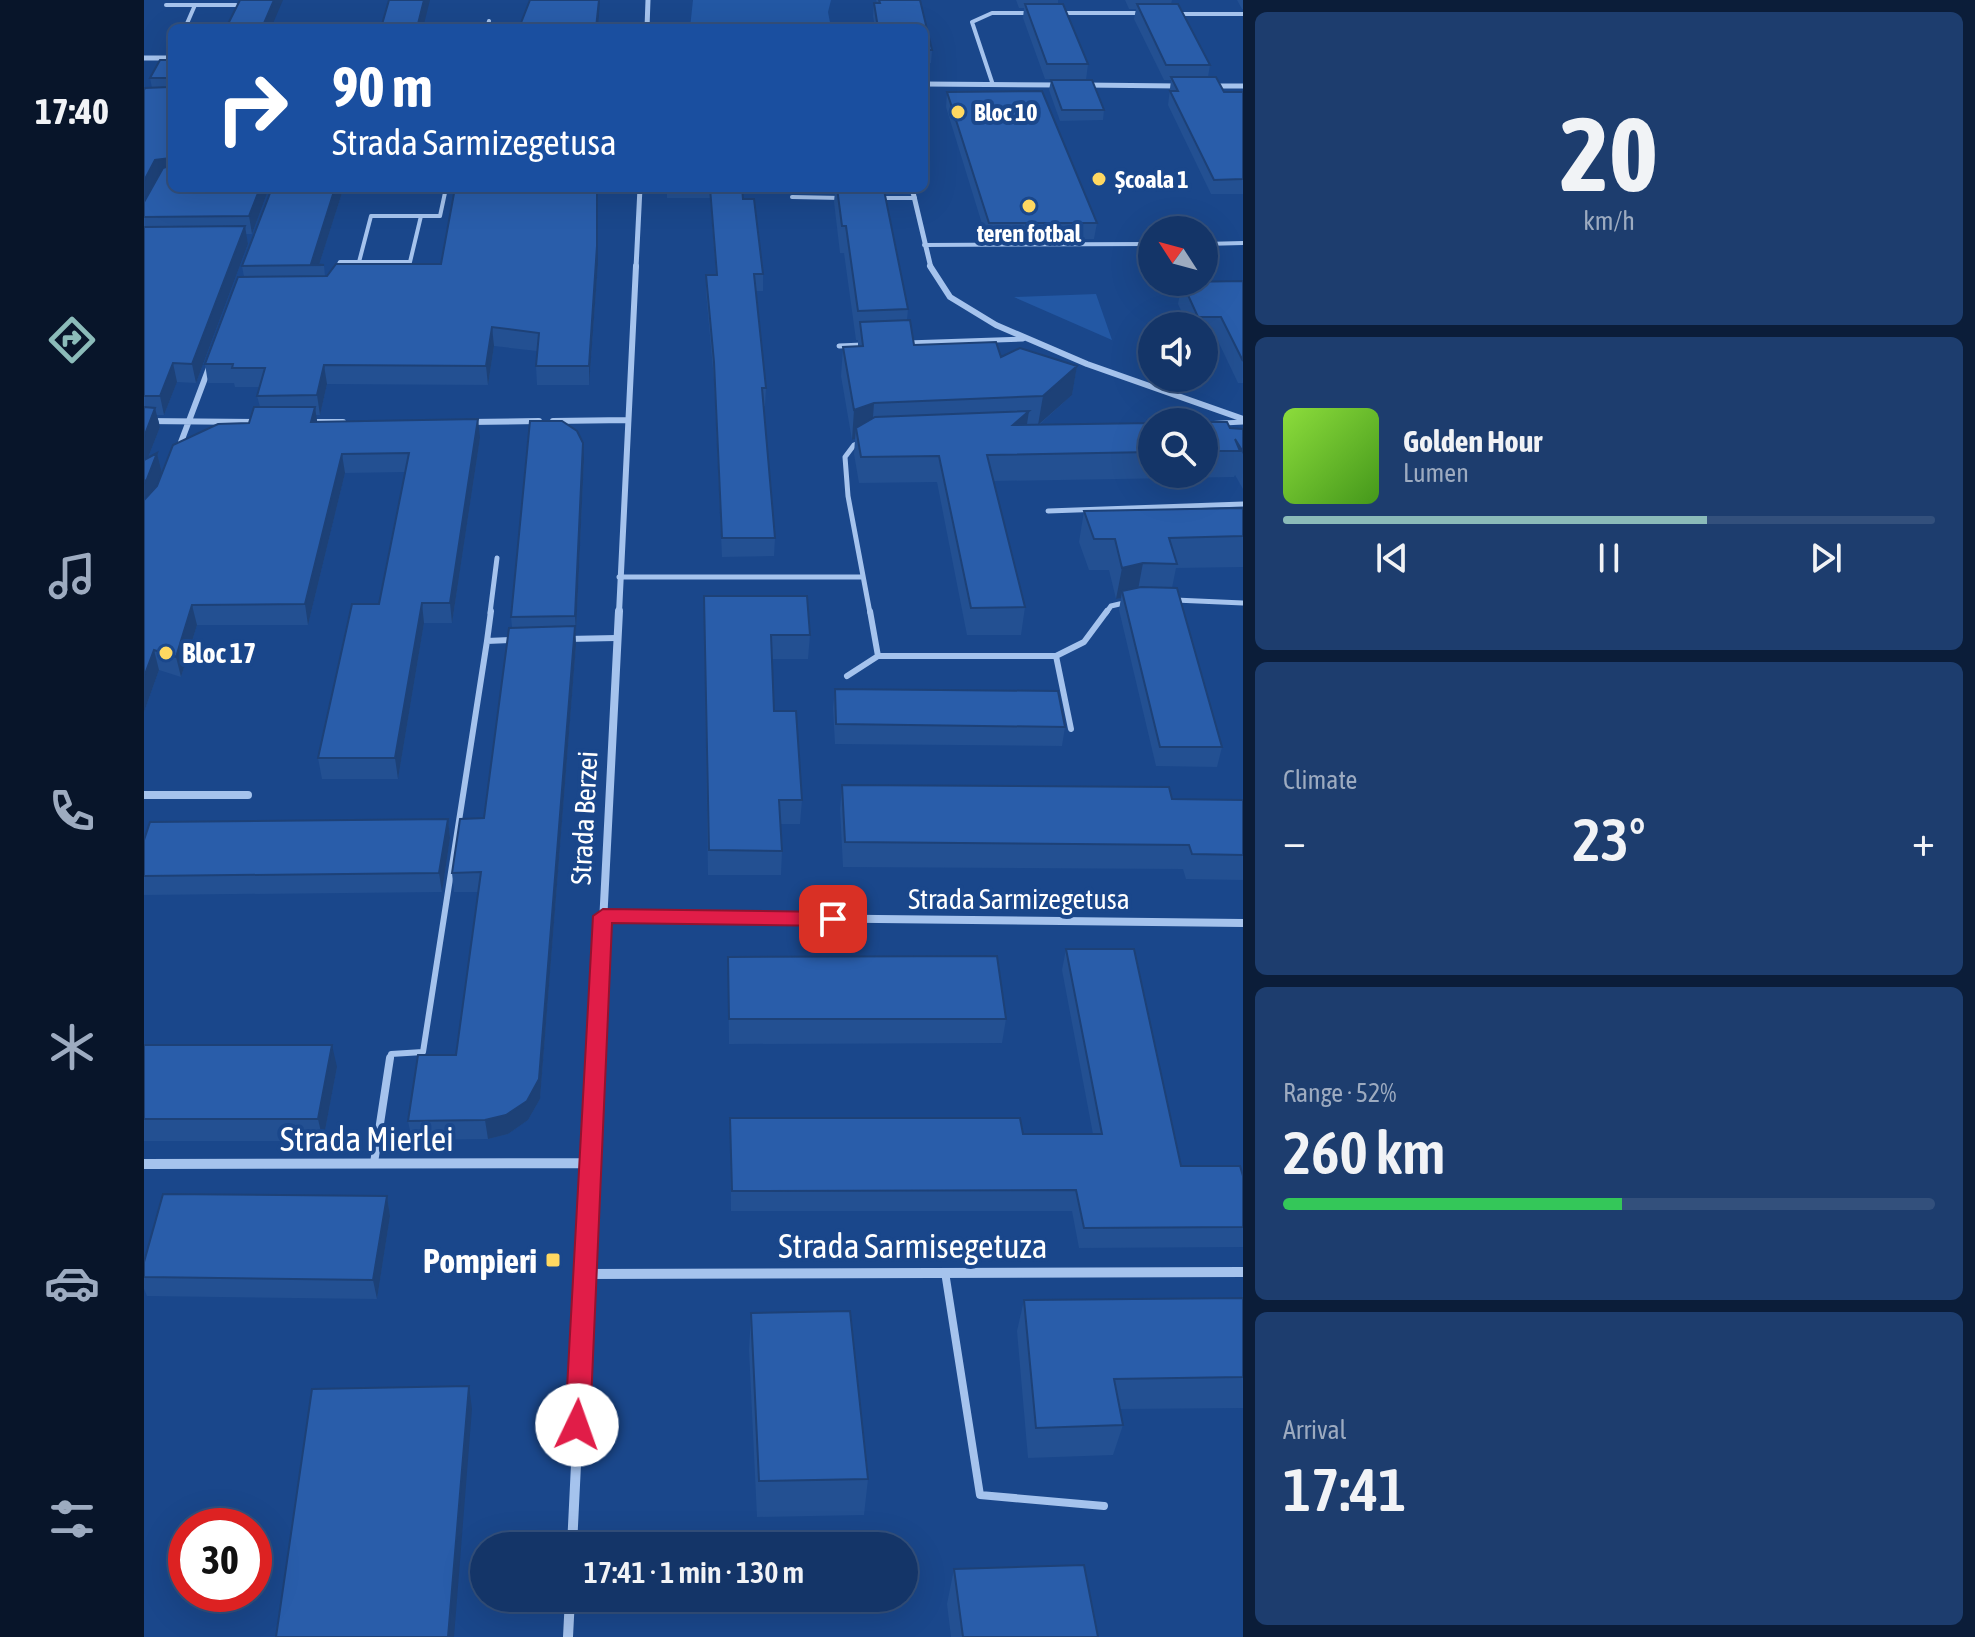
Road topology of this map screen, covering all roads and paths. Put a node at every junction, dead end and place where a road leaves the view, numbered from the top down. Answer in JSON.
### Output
{"nodes":[{"id":1,"x":648,"y":0,"type":"edge"},
{"id":2,"x":166,"y":5,"type":"dead end"},
{"id":3,"x":195,"y":5,"type":"junction"},
{"id":4,"x":236,"y":5,"type":"edge"},
{"id":5,"x":1035,"y":13,"type":"edge"},
{"id":6,"x":1050,"y":13,"type":"edge"},
{"id":7,"x":1152,"y":13,"type":"edge"},
{"id":8,"x":1167,"y":13,"type":"edge"},
{"id":9,"x":1243,"y":14,"type":"edge"},
{"id":10,"x":489,"y":21,"type":"dead end"},
{"id":11,"x":187,"y":24,"type":"edge"},
{"id":12,"x":488,"y":24,"type":"edge"},
{"id":13,"x":647,"y":24,"type":"edge"},
{"id":14,"x":144,"y":58,"type":"edge"},
{"id":15,"x":168,"y":58,"type":"edge"},
{"id":16,"x":928,"y":84,"type":"edge"},
{"id":17,"x":993,"y":85,"type":"junction"},
{"id":18,"x":1180,"y":86,"type":"edge"},
{"id":19,"x":1212,"y":86,"type":"edge"},
{"id":20,"x":1243,"y":86,"type":"edge"},
{"id":21,"x":445,"y":192,"type":"edge"},
{"id":22,"x":640,"y":192,"type":"edge"},
{"id":23,"x":913,"y":192,"type":"edge"},
{"id":24,"x":792,"y":197,"type":"dead end"},
{"id":25,"x":854,"y":198,"type":"edge"},
{"id":26,"x":869,"y":198,"type":"edge"},
{"id":27,"x":915,"y":198,"type":"junction"},
{"id":28,"x":421,"y":216,"type":"junction"},
{"id":29,"x":1243,"y":243,"type":"edge"},
{"id":30,"x":1138,"y":244,"type":"edge"},
{"id":31,"x":1218,"y":244,"type":"edge"},
{"id":32,"x":923,"y":245,"type":"junction"},
{"id":33,"x":359,"y":262,"type":"junction"},
{"id":34,"x":335,"y":276,"type":"edge"},
{"id":35,"x":1023,"y":339,"type":"junction"},
{"id":36,"x":900,"y":344,"type":"edge"},
{"id":37,"x":870,"y":345,"type":"edge"},
{"id":38,"x":839,"y":346,"type":"dead end"},
{"id":39,"x":210,"y":363,"type":"edge"},
{"id":40,"x":628,"y":420,"type":"junction"},
{"id":41,"x":1243,"y":420,"type":"edge"},
{"id":42,"x":144,"y":421,"type":"edge"},
{"id":43,"x":189,"y":422,"type":"junction"},
{"id":44,"x":268,"y":422,"type":"edge"},
{"id":45,"x":300,"y":422,"type":"edge"},
{"id":46,"x":347,"y":422,"type":"edge"},
{"id":47,"x":458,"y":422,"type":"edge"},
{"id":48,"x":1218,"y":423,"type":"edge"},
{"id":49,"x":872,"y":438,"type":"edge"},
{"id":50,"x":172,"y":463,"type":"edge"},
{"id":51,"x":1243,"y":504,"type":"edge"},
{"id":52,"x":1048,"y":511,"type":"dead end"},
{"id":53,"x":497,"y":558,"type":"dead end"},
{"id":54,"x":619,"y":577,"type":"junction"},
{"id":55,"x":861,"y":577,"type":"junction"},
{"id":56,"x":1137,"y":600,"type":"edge"},
{"id":57,"x":1163,"y":600,"type":"edge"},
{"id":58,"x":1243,"y":603,"type":"edge"},
{"id":59,"x":616,"y":638,"type":"junction"},
{"id":60,"x":559,"y":639,"type":"edge"},
{"id":61,"x":516,"y":640,"type":"edge"},
{"id":62,"x":487,"y":641,"type":"junction"},
{"id":63,"x":878,"y":656,"type":"junction"},
{"id":64,"x":1056,"y":656,"type":"junction"},
{"id":65,"x":847,"y":676,"type":"dead end"},
{"id":66,"x":1071,"y":729,"type":"dead end"},
{"id":67,"x":144,"y":795,"type":"edge"},
{"id":68,"x":248,"y":795,"type":"dead end"},
{"id":69,"x":603,"y":916,"type":"junction"},
{"id":70,"x":1243,"y":923,"type":"edge"},
{"id":71,"x":374,"y":1163,"type":"junction"},
{"id":72,"x":590,"y":1163,"type":"junction"},
{"id":73,"x":144,"y":1164,"type":"edge"},
{"id":74,"x":945,"y":1272,"type":"junction"},
{"id":75,"x":1243,"y":1272,"type":"edge"},
{"id":76,"x":584,"y":1274,"type":"junction"},
{"id":77,"x":1104,"y":1506,"type":"dead end"},
{"id":78,"x":573,"y":1532,"type":"edge"},
{"id":79,"x":569,"y":1612,"type":"edge"},
{"id":80,"x":568,"y":1637,"type":"edge"}],
"edges":[{"from":1,"to":13,"type":"street"},
{"from":2,"to":3,"type":"lane"},
{"from":3,"to":4,"type":"lane"},
{"from":3,"to":11,"type":"lane"},
{"from":5,"to":17,"type":"lane"},
{"from":6,"to":7,"type":"lane"},
{"from":8,"to":9,"type":"lane"},
{"from":10,"to":12,"type":"lane"},
{"from":14,"to":15,"type":"street"},
{"from":16,"to":17,"type":"street"},
{"from":17,"to":18,"type":"street"},
{"from":19,"to":20,"type":"street"},
{"from":21,"to":28,"type":"lane"},
{"from":22,"to":40,"type":"street","name":"Strada Berzei"},
{"from":23,"to":27,"type":"street"},
{"from":24,"to":25,"type":"lane"},
{"from":26,"to":27,"type":"lane"},
{"from":27,"to":32,"type":"street"},
{"from":28,"to":33,"type":"lane"},
{"from":28,"to":33,"type":"lane"},
{"from":29,"to":31,"type":"lane"},
{"from":30,"to":32,"type":"lane"},
{"from":32,"to":35,"type":"street"},
{"from":33,"to":34,"type":"lane"},
{"from":35,"to":36,"type":"lane"},
{"from":35,"to":41,"type":"street"},
{"from":37,"to":38,"type":"lane"},
{"from":39,"to":43,"type":"street"},
{"from":40,"to":47,"type":"street"},
{"from":40,"to":54,"type":"street","name":"Strada Berzei"},
{"from":41,"to":48,"type":"lane"},
{"from":42,"to":43,"type":"street"},
{"from":43,"to":44,"type":"street"},
{"from":43,"to":50,"type":"street"},
{"from":45,"to":46,"type":"street"},
{"from":49,"to":55,"type":"lane"},
{"from":51,"to":52,"type":"lane"},
{"from":53,"to":62,"type":"lane"},
{"from":54,"to":55,"type":"lane"},
{"from":54,"to":59,"type":"street","name":"Strada Berzei"},
{"from":55,"to":63,"type":"lane"},
{"from":56,"to":64,"type":"lane"},
{"from":57,"to":58,"type":"lane"},
{"from":59,"to":60,"type":"lane"},
{"from":59,"to":69,"type":"street","name":"Strada Berzei"},
{"from":61,"to":62,"type":"lane"},
{"from":62,"to":71,"type":"lane"},
{"from":63,"to":64,"type":"lane"},
{"from":63,"to":65,"type":"lane"},
{"from":64,"to":66,"type":"lane"},
{"from":67,"to":68,"type":"street"},
{"from":69,"to":70,"type":"street","name":"Strada Sarmizegetusa"},
{"from":69,"to":72,"type":"street","name":"Strada Berzei"},
{"from":71,"to":72,"type":"street","name":"Strada Mierlei"},
{"from":71,"to":73,"type":"street","name":"Strada Mierlei"},
{"from":72,"to":76,"type":"street","name":"Strada Berzei"},
{"from":74,"to":75,"type":"street","name":"Strada Sarmisegetuza"},
{"from":74,"to":76,"type":"street","name":"Strada Sarmisegetuza"},
{"from":74,"to":77,"type":"lane"},
{"from":76,"to":78,"type":"street","name":"Strada Berzei"},
{"from":79,"to":80,"type":"street"}]}
